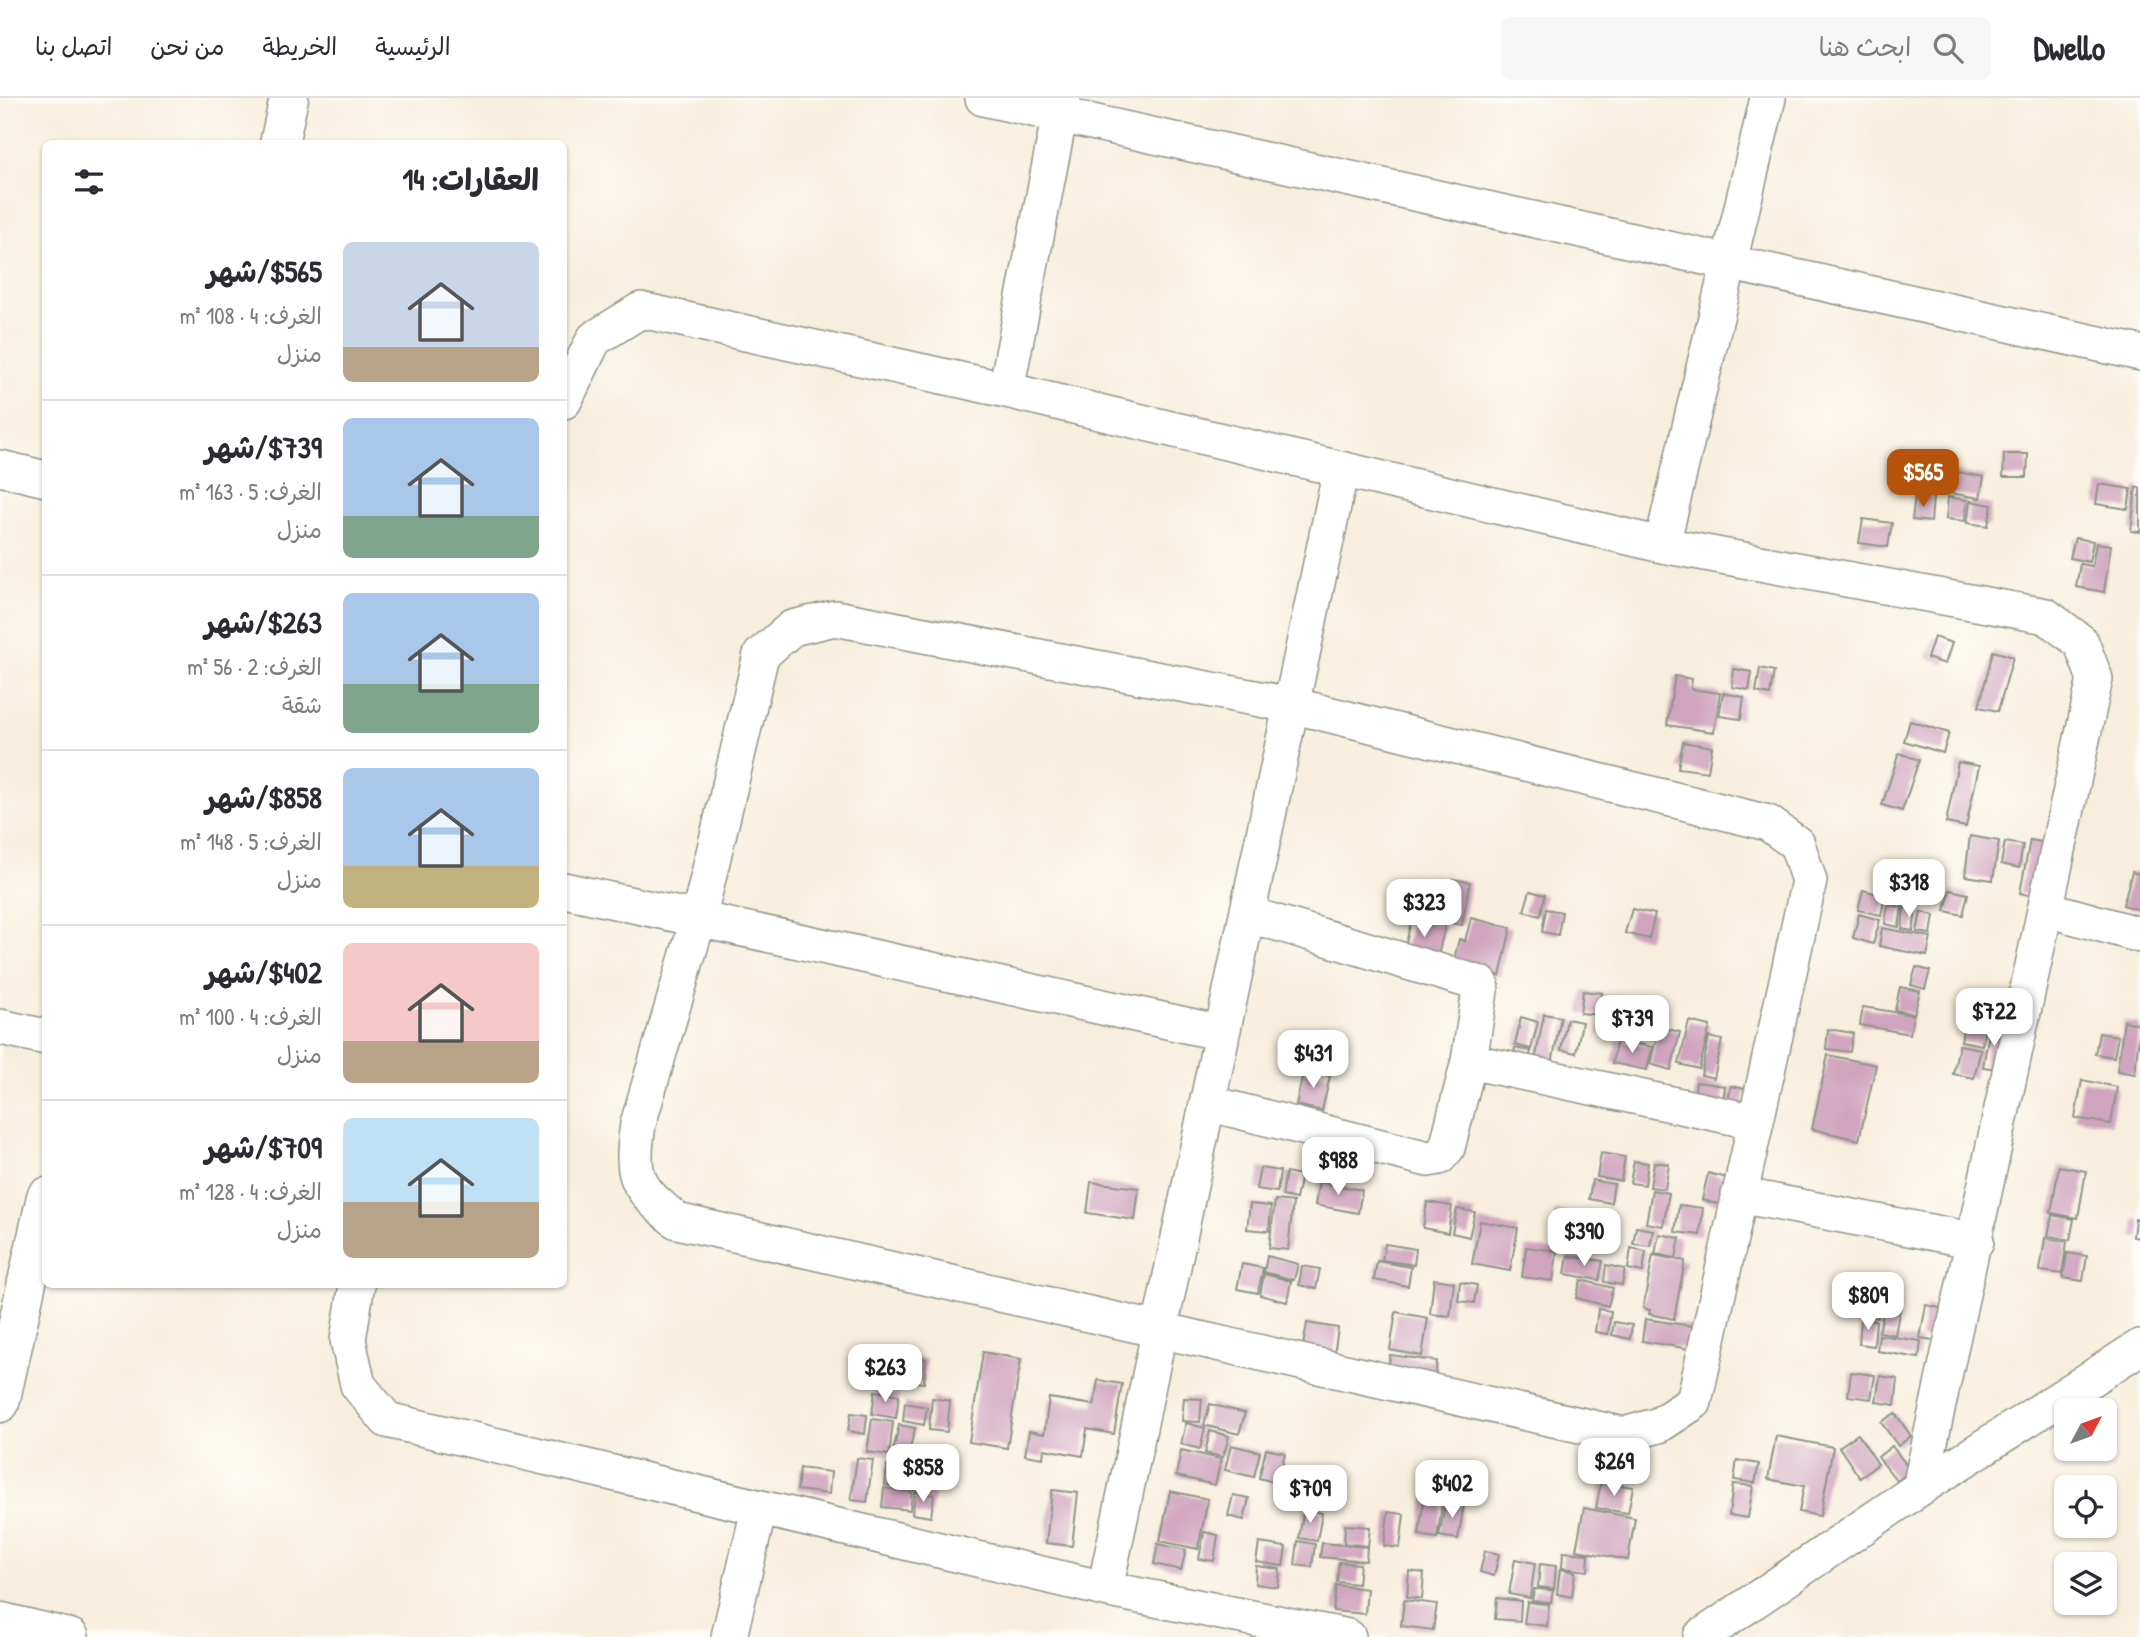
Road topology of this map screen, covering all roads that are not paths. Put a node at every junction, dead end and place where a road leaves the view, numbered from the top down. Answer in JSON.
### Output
{"nodes":[{"id":1,"x":289,"y":98,"type":"edge"},
{"id":2,"x":983,"y":98,"type":"edge"},
{"id":3,"x":1768,"y":98,"type":"edge"},
{"id":4,"x":1061,"y":106,"type":"edge"},
{"id":5,"x":280,"y":140,"type":"edge"},
{"id":6,"x":1727,"y":262,"type":"junction"},
{"id":7,"x":2140,"y":353,"type":"edge"},
{"id":8,"x":1006,"y":390,"type":"junction"},
{"id":9,"x":567,"y":395,"type":"edge"},
{"id":10,"x":0,"y":468,"type":"edge"},
{"id":11,"x":1341,"y":469,"type":"junction"},
{"id":12,"x":42,"y":478,"type":"edge"},
{"id":13,"x":1662,"y":545,"type":"junction"},
{"id":14,"x":1292,"y":705,"type":"junction"},
{"id":15,"x":567,"y":891,"type":"edge"},
{"id":16,"x":2047,"y":909,"type":"junction"},
{"id":17,"x":1247,"y":914,"type":"junction"},
{"id":18,"x":698,"y":920,"type":"junction"},
{"id":19,"x":2140,"y":935,"type":"edge"},
{"id":20,"x":0,"y":1027,"type":"edge"},
{"id":21,"x":1222,"y":1032,"type":"junction"},
{"id":22,"x":42,"y":1036,"type":"edge"},
{"id":23,"x":1469,"y":1061,"type":"junction"},
{"id":24,"x":1208,"y":1103,"type":"junction"},
{"id":25,"x":1756,"y":1122,"type":"junction"},
{"id":26,"x":1739,"y":1195,"type":"junction"},
{"id":27,"x":42,"y":1214,"type":"edge"},
{"id":28,"x":1976,"y":1241,"type":"junction"},
{"id":29,"x":356,"y":1288,"type":"edge"},
{"id":30,"x":1161,"y":1329,"type":"junction"},
{"id":31,"x":2140,"y":1347,"type":"edge"},
{"id":32,"x":0,"y":1403,"type":"edge"},
{"id":33,"x":1920,"y":1488,"type":"junction"},
{"id":34,"x":759,"y":1509,"type":"junction"},
{"id":35,"x":1105,"y":1588,"type":"junction"},
{"id":36,"x":0,"y":1620,"type":"edge"},
{"id":37,"x":71,"y":1637,"type":"edge"},
{"id":38,"x":729,"y":1637,"type":"edge"},
{"id":39,"x":1348,"y":1637,"type":"edge"},
{"id":40,"x":1701,"y":1637,"type":"edge"}],
"edges":[{"from":1,"to":5,"type":"street"},
{"from":2,"to":4,"type":"street"},
{"from":3,"to":6,"type":"street"},
{"from":4,"to":6,"type":"street"},
{"from":4,"to":8,"type":"street"},
{"from":6,"to":7,"type":"street"},
{"from":6,"to":13,"type":"street"},
{"from":8,"to":9,"type":"street"},
{"from":8,"to":11,"type":"street"},
{"from":10,"to":12,"type":"street"},
{"from":11,"to":13,"type":"street"},
{"from":11,"to":14,"type":"street"},
{"from":13,"to":16,"type":"street"},
{"from":14,"to":17,"type":"street"},
{"from":14,"to":18,"type":"street"},
{"from":14,"to":25,"type":"street"},
{"from":15,"to":18,"type":"street"},
{"from":16,"to":19,"type":"street"},
{"from":16,"to":28,"type":"street"},
{"from":17,"to":21,"type":"street"},
{"from":17,"to":23,"type":"street"},
{"from":18,"to":21,"type":"street"},
{"from":18,"to":30,"type":"street"},
{"from":20,"to":22,"type":"street"},
{"from":21,"to":24,"type":"street"},
{"from":23,"to":24,"type":"street"},
{"from":23,"to":25,"type":"street"},
{"from":24,"to":30,"type":"street"},
{"from":25,"to":26,"type":"street"},
{"from":26,"to":28,"type":"street"},
{"from":26,"to":30,"type":"street"},
{"from":27,"to":32,"type":"street"},
{"from":28,"to":33,"type":"street"},
{"from":29,"to":34,"type":"street"},
{"from":30,"to":35,"type":"street"},
{"from":31,"to":33,"type":"street"},
{"from":33,"to":40,"type":"street"},
{"from":34,"to":35,"type":"street"},
{"from":34,"to":38,"type":"street"},
{"from":35,"to":39,"type":"street"},
{"from":36,"to":37,"type":"street"}]}
